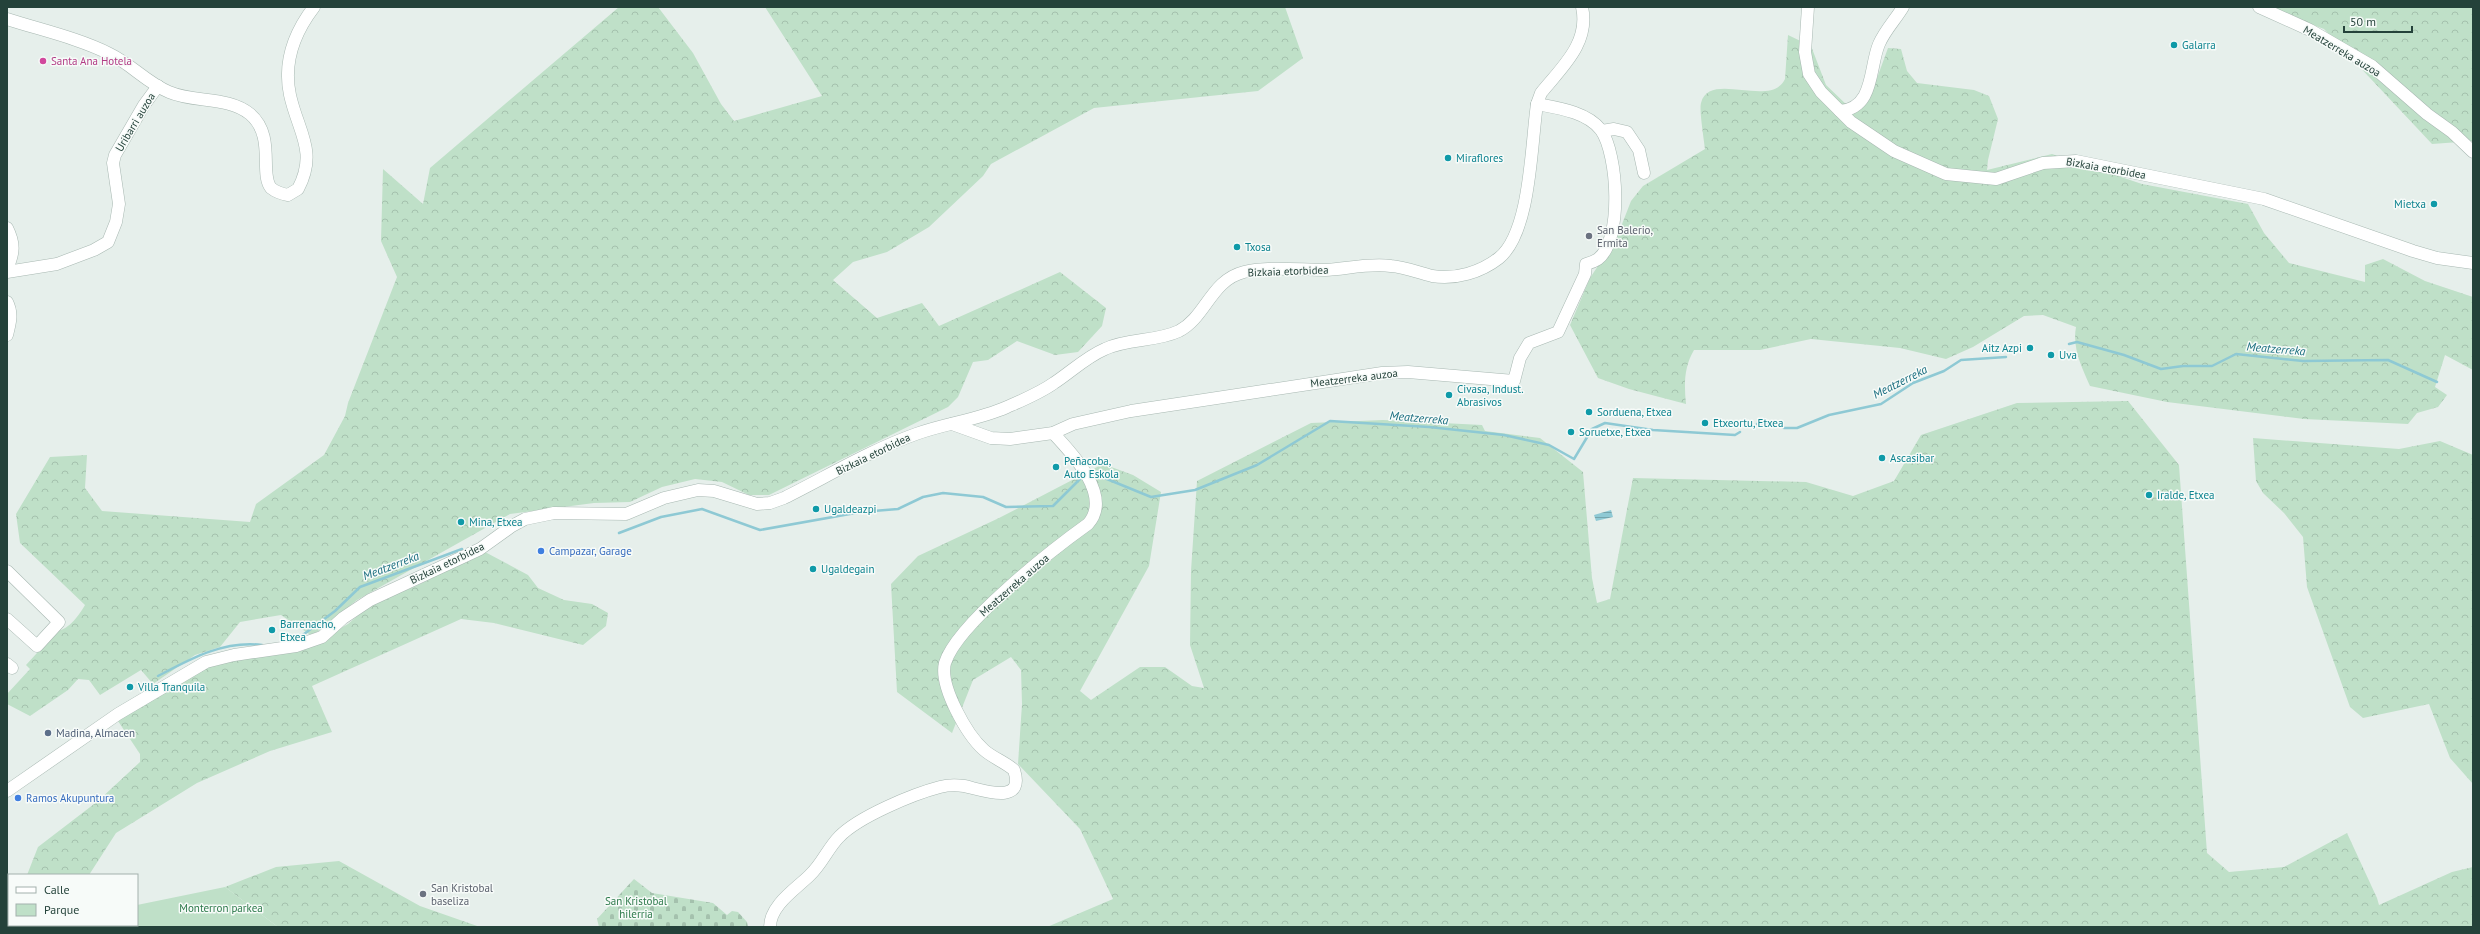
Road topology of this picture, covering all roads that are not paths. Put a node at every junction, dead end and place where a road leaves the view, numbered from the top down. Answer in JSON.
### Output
{"nodes":[{"id":1,"x":314,"y":7,"type":"edge"},
{"id":2,"x":1582,"y":7,"type":"edge"},
{"id":3,"x":1808,"y":7,"type":"edge"},
{"id":4,"x":1903,"y":7,"type":"edge"},
{"id":5,"x":2259,"y":7,"type":"edge"},
{"id":6,"x":7,"y":19,"type":"edge"},
{"id":7,"x":158,"y":86,"type":"junction"},
{"id":8,"x":1537,"y":104,"type":"junction"},
{"id":9,"x":1840,"y":111,"type":"junction"},
{"id":10,"x":1602,"y":131,"type":"junction"},
{"id":11,"x":2473,"y":152,"type":"edge"},
{"id":12,"x":1644,"y":173,"type":"dead end"},
{"id":13,"x":7,"y":228,"type":"edge"},
{"id":14,"x":2473,"y":263,"type":"edge"},
{"id":15,"x":7,"y":269,"type":"edge"},
{"id":16,"x":7,"y":272,"type":"edge"},
{"id":17,"x":7,"y":302,"type":"edge"},
{"id":18,"x":7,"y":335,"type":"edge"},
{"id":19,"x":952,"y":424,"type":"junction"},
{"id":20,"x":1053,"y":433,"type":"junction"},
{"id":21,"x":7,"y":571,"type":"edge"},
{"id":22,"x":7,"y":619,"type":"edge"},
{"id":23,"x":7,"y":791,"type":"edge"},
{"id":24,"x":770,"y":927,"type":"edge"}],
"edges":[{"from":1,"to":7,"type":"street"},
{"from":2,"to":8,"type":"street","name":"Bizkaia etorbidea"},
{"from":3,"to":9,"type":"street","name":"Bizkaia etorbidea"},
{"from":4,"to":9,"type":"street"},
{"from":5,"to":11,"type":"street","name":"Meatzerreka auzoa"},
{"from":6,"to":7,"type":"street"},
{"from":7,"to":16,"type":"street","name":"Uribarri auzoa"},
{"from":8,"to":10,"type":"street"},
{"from":8,"to":19,"type":"street","name":"Bizkaia etorbidea"},
{"from":9,"to":14,"type":"street","name":"Bizkaia etorbidea"},
{"from":10,"to":12,"type":"street"},
{"from":10,"to":20,"type":"street","name":"Meatzerreka auzoa"},
{"from":13,"to":15,"type":"street"},
{"from":17,"to":18,"type":"street"},
{"from":19,"to":20,"type":"street","name":"Meatzerreka auzoa"},
{"from":19,"to":23,"type":"street","name":"Bizkaia etorbidea"},
{"from":20,"to":24,"type":"street","name":"Meatzerreka auzoa"},
{"from":21,"to":22,"type":"street"}]}
